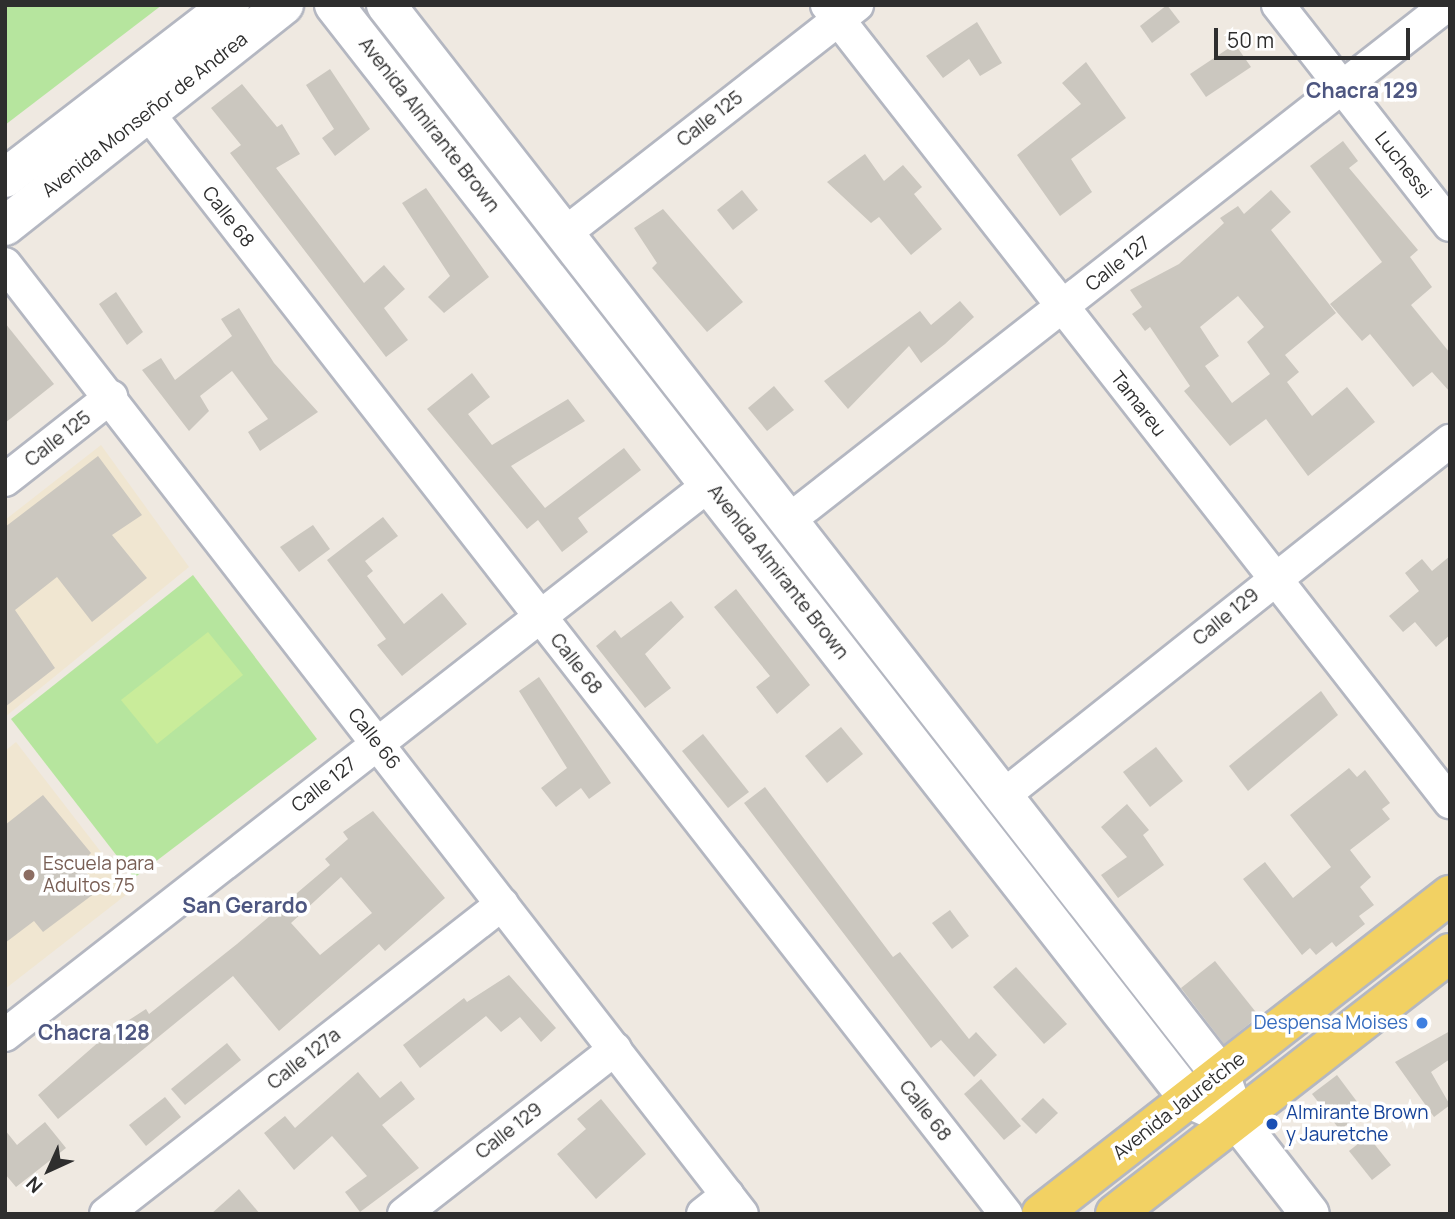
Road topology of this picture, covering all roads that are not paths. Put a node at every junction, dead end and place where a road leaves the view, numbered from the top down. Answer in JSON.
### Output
{"nodes":[{"id":1,"x":230,"y":5,"type":"edge"},
{"id":2,"x":284,"y":5,"type":"edge"},
{"id":3,"x":334,"y":5,"type":"edge"},
{"id":4,"x":386,"y":5,"type":"edge"},
{"id":5,"x":1278,"y":5,"type":"edge"},
{"id":6,"x":1447,"y":5,"type":"edge"},
{"id":7,"x":841,"y":10,"type":"edge"},
{"id":8,"x":1342,"y":88,"type":"junction"},
{"id":9,"x":148,"y":113,"type":"junction"},
{"id":10,"x":5,"y":178,"type":"edge"},
{"id":11,"x":1450,"y":225,"type":"edge"},
{"id":12,"x":5,"y":226,"type":"edge"},
{"id":13,"x":564,"y":234,"type":"junction"},
{"id":14,"x":5,"y":264,"type":"edge"},
{"id":15,"x":1063,"y":307,"type":"junction"},
{"id":16,"x":111,"y":397,"type":"junction"},
{"id":17,"x":1450,"y":440,"type":"edge"},
{"id":18,"x":5,"y":480,"type":"edge"},
{"id":19,"x":709,"y":484,"type":"junction"},
{"id":20,"x":788,"y":521,"type":"junction"},
{"id":21,"x":1275,"y":578,"type":"junction"},
{"id":22,"x":539,"y":617,"type":"junction"},
{"id":23,"x":377,"y":744,"type":"junction"},
{"id":24,"x":1003,"y":796,"type":"junction"},
{"id":25,"x":1450,"y":803,"type":"edge"},
{"id":26,"x":1450,"y":895,"type":"edge"},
{"id":27,"x":502,"y":904,"type":"junction"},
{"id":28,"x":1450,"y":953,"type":"edge"},
{"id":29,"x":5,"y":1035,"type":"edge"},
{"id":30,"x":615,"y":1049,"type":"junction"},
{"id":31,"x":1220,"y":1074,"type":"junction"},
{"id":32,"x":1189,"y":1099,"type":"junction"},
{"id":33,"x":1236,"y":1119,"type":"junction"},
{"id":34,"x":724,"y":1207,"type":"edge"},
{"id":35,"x":107,"y":1214,"type":"edge"},
{"id":36,"x":404,"y":1214,"type":"edge"},
{"id":37,"x":1006,"y":1214,"type":"edge"},
{"id":38,"x":1041,"y":1214,"type":"edge"},
{"id":39,"x":1115,"y":1214,"type":"edge"},
{"id":40,"x":1310,"y":1214,"type":"edge"}],
"edges":[{"from":1,"to":10,"type":"main road","name":"Avenida Monseñor de Andrea"},
{"from":2,"to":9,"type":"main road","name":"Avenida Monseñor de Andrea"},
{"from":3,"to":19,"type":"main road","name":"Avenida Almirante Brown"},
{"from":4,"to":13,"type":"main road","name":"Avenida Almirante Brown"},
{"from":5,"to":8,"type":"street","name":"Luchessi"},
{"from":6,"to":8,"type":"street","name":"Calle 127"},
{"from":7,"to":13,"type":"street","name":"Calle 125"},
{"from":7,"to":15,"type":"street","name":"Tamareu"},
{"from":8,"to":11,"type":"street","name":"Luchessi"},
{"from":8,"to":15,"type":"street","name":"Calle 127"},
{"from":9,"to":12,"type":"main road","name":"Avenida Monseñor de Andrea"},
{"from":9,"to":22,"type":"street","name":"Calle 68"},
{"from":13,"to":20,"type":"main road","name":"Avenida Almirante Brown"},
{"from":14,"to":16,"type":"street","name":"Calle 66"},
{"from":15,"to":20,"type":"street","name":"Calle 127"},
{"from":15,"to":21,"type":"street","name":"Tamareu"},
{"from":16,"to":18,"type":"street","name":"Calle 125"},
{"from":16,"to":23,"type":"street","name":"Calle 66"},
{"from":17,"to":21,"type":"street","name":"Calle 129"},
{"from":19,"to":22,"type":"street","name":"Calle 127"},
{"from":19,"to":32,"type":"main road","name":"Avenida Almirante Brown"},
{"from":20,"to":24,"type":"main road","name":"Avenida Almirante Brown"},
{"from":21,"to":24,"type":"street","name":"Calle 129"},
{"from":21,"to":25,"type":"street","name":"Tamareu"},
{"from":22,"to":23,"type":"street","name":"Calle 127"},
{"from":22,"to":37,"type":"street","name":"Calle 68"},
{"from":23,"to":27,"type":"street","name":"Calle 66"},
{"from":23,"to":29,"type":"street","name":"Calle 127"},
{"from":24,"to":31,"type":"main road","name":"Avenida Almirante Brown"},
{"from":26,"to":31,"type":"main road","name":"Avenida Jauretche"},
{"from":27,"to":30,"type":"street","name":"Calle 66"},
{"from":27,"to":35,"type":"street","name":"Calle 127a"},
{"from":28,"to":33,"type":"main road"},
{"from":30,"to":34,"type":"street","name":"Calle 66"},
{"from":30,"to":36,"type":"street","name":"Calle 129"},
{"from":31,"to":32,"type":"main road","name":"Avenida Jauretche"},
{"from":31,"to":33,"type":"main road","name":"Avenida Almirante Brown"},
{"from":32,"to":33,"type":"main road","name":"Avenida Almirante Brown"},
{"from":32,"to":38,"type":"main road","name":"Avenida Jauretche"},
{"from":33,"to":39,"type":"main road"},
{"from":33,"to":40,"type":"main road","name":"Avenida Almirante Brown"}]}
